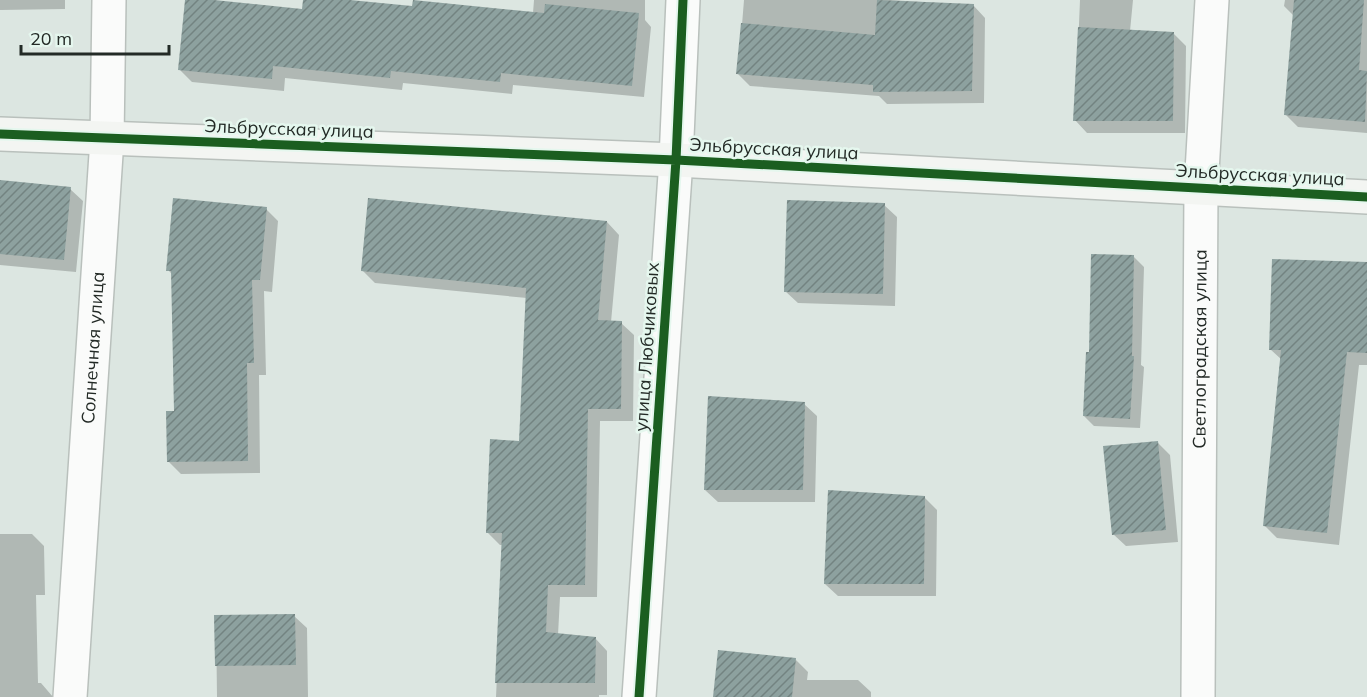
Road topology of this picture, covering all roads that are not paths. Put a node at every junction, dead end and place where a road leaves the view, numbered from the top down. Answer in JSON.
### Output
{"nodes":[{"id":1,"x":109,"y":0,"type":"edge"},
{"id":2,"x":683,"y":0,"type":"edge"},
{"id":3,"x":1212,"y":0,"type":"edge"},
{"id":4,"x":0,"y":134,"type":"edge"},
{"id":5,"x":107,"y":139,"type":"junction"},
{"id":6,"x":676,"y":160,"type":"junction"},
{"id":7,"x":1201,"y":189,"type":"junction"},
{"id":8,"x":1367,"y":196,"type":"edge"},
{"id":9,"x":70,"y":697,"type":"edge"},
{"id":10,"x":639,"y":697,"type":"edge"},
{"id":11,"x":1198,"y":697,"type":"edge"}],
"edges":[{"from":1,"to":5,"type":"street","name":"Солнечная улица"},
{"from":2,"to":6,"type":"street","name":"улица Любчиковых"},
{"from":3,"to":7,"type":"street","name":"Светлоградская улица"},
{"from":4,"to":5,"type":"street","name":"Эльбрусская улица"},
{"from":5,"to":6,"type":"street","name":"Эльбрусская улица"},
{"from":5,"to":9,"type":"street","name":"Солнечная улица"},
{"from":6,"to":7,"type":"street","name":"Эльбрусская улица"},
{"from":6,"to":10,"type":"street","name":"улица Любчиковых"},
{"from":7,"to":8,"type":"street","name":"Эльбрусская улица"},
{"from":7,"to":11,"type":"street","name":"Светлоградская улица"}]}
